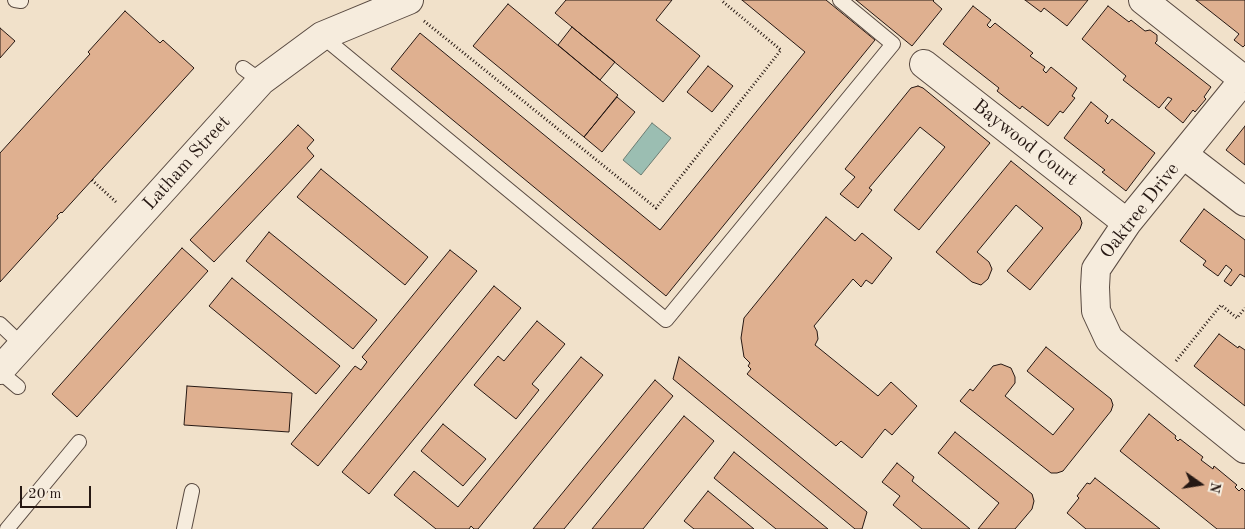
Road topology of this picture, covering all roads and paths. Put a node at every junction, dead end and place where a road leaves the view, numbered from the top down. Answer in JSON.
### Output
{"nodes":[{"id":1,"x":15,"y":0,"type":"edge"},
{"id":2,"x":721,"y":0,"type":"edge"},
{"id":3,"x":840,"y":0,"type":"edge"},
{"id":4,"x":1143,"y":0,"type":"edge"},
{"id":5,"x":21,"y":1,"type":"edge"},
{"id":6,"x":416,"y":11,"type":"edge"},
{"id":7,"x":322,"y":36,"type":"junction"},
{"id":8,"x":924,"y":64,"type":"dead end"},
{"id":9,"x":1244,"y":79,"type":"edge"},
{"id":10,"x":1184,"y":154,"type":"junction"},
{"id":11,"x":92,"y":180,"type":"dead end"},
{"id":12,"x":1245,"y":202,"type":"edge"},
{"id":13,"x":118,"y":204,"type":"dead end"},
{"id":14,"x":1127,"y":223,"type":"junction"},
{"id":15,"x":1245,"y":308,"type":"edge"},
{"id":16,"x":0,"y":324,"type":"edge"},
{"id":17,"x":22,"y":345,"type":"junction"},
{"id":18,"x":6,"y":376,"type":"edge"},
{"id":19,"x":1161,"y":380,"type":"junction"},
{"id":20,"x":79,"y":442,"type":"dead end"},
{"id":21,"x":1245,"y":449,"type":"edge"},
{"id":22,"x":192,"y":491,"type":"dead end"},
{"id":23,"x":7,"y":529,"type":"edge"},
{"id":24,"x":184,"y":529,"type":"edge"}],
"edges":[{"from":1,"to":5,"type":"lane"},
{"from":2,"to":6,"type":"path"},
{"from":3,"to":7,"type":"lane"},
{"from":4,"to":9,"type":"street"},
{"from":6,"to":7,"type":"street","name":"Latham Street"},
{"from":7,"to":17,"type":"street","name":"Latham Street"},
{"from":8,"to":14,"type":"street","name":"Baywood Court"},
{"from":9,"to":10,"type":"street","name":"Oaktree Drive"},
{"from":10,"to":12,"type":"street"},
{"from":10,"to":14,"type":"street","name":"Oaktree Drive"},
{"from":11,"to":13,"type":"path"},
{"from":14,"to":19,"type":"street","name":"Oaktree Drive"},
{"from":15,"to":19,"type":"path"},
{"from":16,"to":17,"type":"lane"},
{"from":17,"to":18,"type":"street","name":"Latham Street"},
{"from":19,"to":21,"type":"street","name":"Oaktree Drive"},
{"from":20,"to":23,"type":"lane"},
{"from":22,"to":24,"type":"lane"}]}
